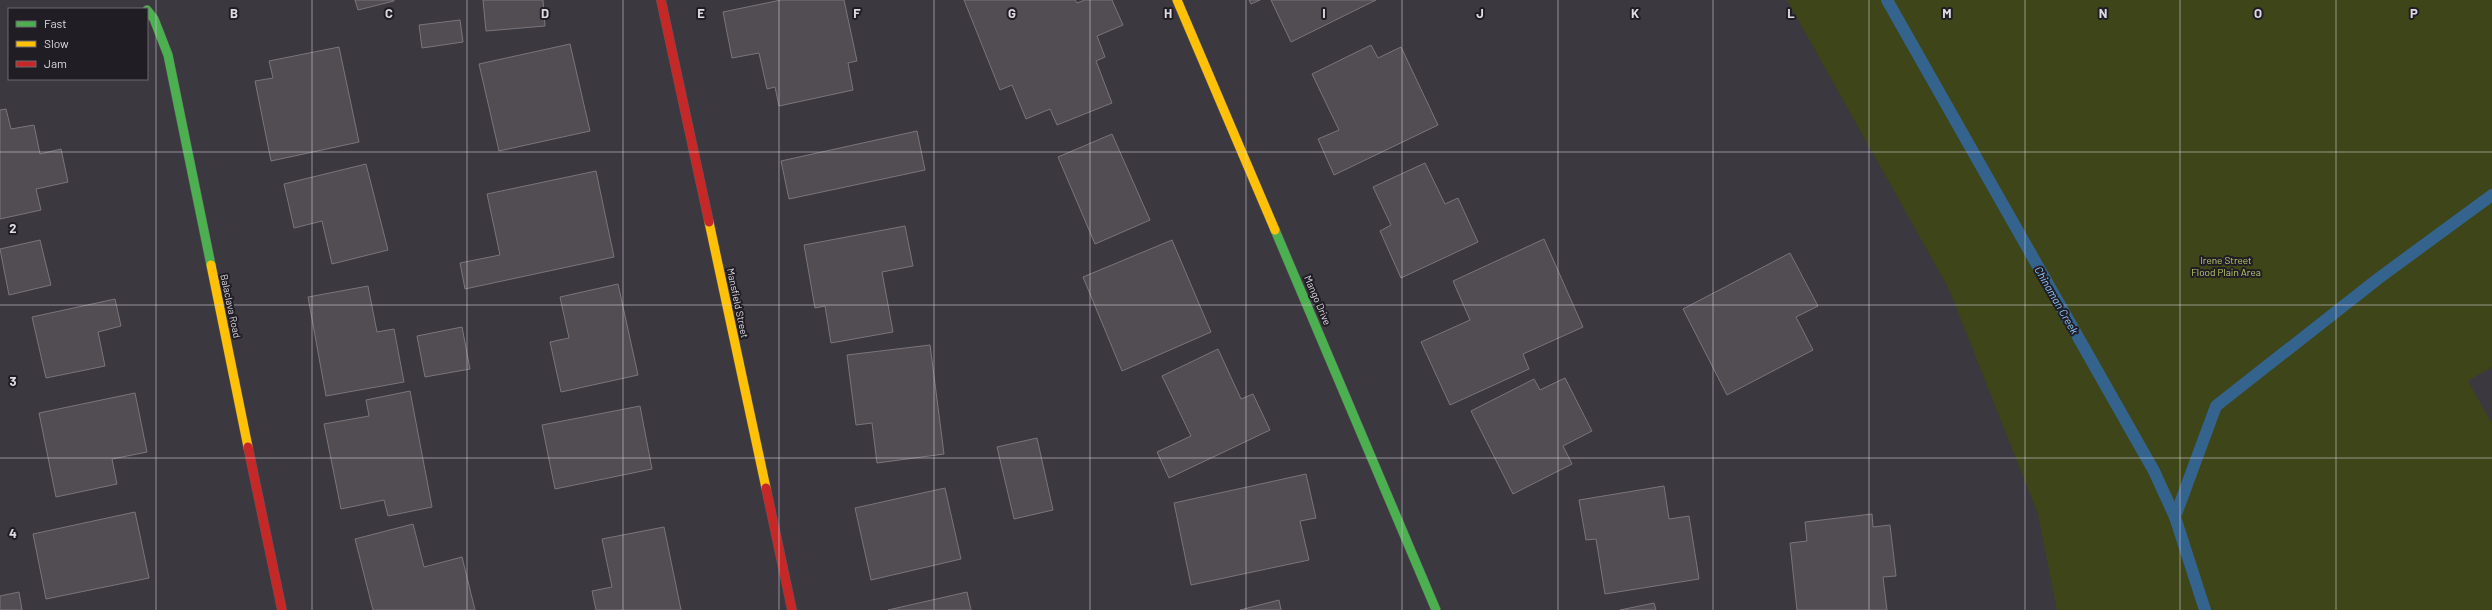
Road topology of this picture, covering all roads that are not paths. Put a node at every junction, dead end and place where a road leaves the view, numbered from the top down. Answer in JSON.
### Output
{"nodes":[{"id":1,"x":661,"y":0,"type":"edge"},
{"id":2,"x":1177,"y":0,"type":"edge"},
{"id":3,"x":148,"y":11,"type":"edge"},
{"id":4,"x":282,"y":610,"type":"edge"},
{"id":5,"x":792,"y":610,"type":"edge"},
{"id":6,"x":1436,"y":610,"type":"edge"}],
"edges":[{"from":1,"to":5,"type":"street","name":"Mansfield Street"},
{"from":2,"to":6,"type":"street","name":"Mango Drive"},
{"from":3,"to":4,"type":"street","name":"Balaclava Road"}]}
